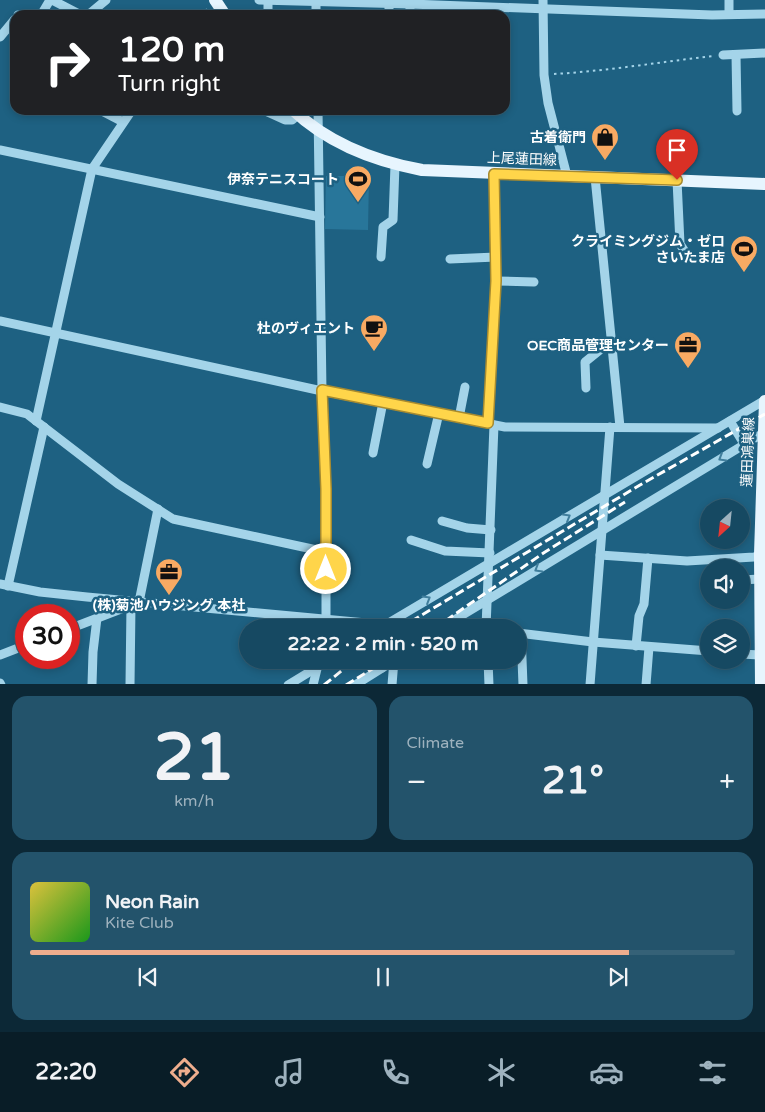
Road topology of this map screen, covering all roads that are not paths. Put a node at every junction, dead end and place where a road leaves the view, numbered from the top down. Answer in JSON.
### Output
{"nodes":[{"id":1,"x":51,"y":0,"type":"edge"},
{"id":2,"x":106,"y":0,"type":"edge"},
{"id":3,"x":259,"y":0,"type":"edge"},
{"id":4,"x":268,"y":0,"type":"edge"},
{"id":5,"x":288,"y":0,"type":"edge"},
{"id":6,"x":316,"y":0,"type":"edge"},
{"id":7,"x":729,"y":0,"type":"edge"},
{"id":8,"x":359,"y":1,"type":"edge"},
{"id":9,"x":389,"y":3,"type":"junction"},
{"id":10,"x":457,"y":3,"type":"edge"},
{"id":11,"x":410,"y":4,"type":"junction"},
{"id":12,"x":543,"y":5,"type":"edge"},
{"id":13,"x":71,"y":10,"type":"edge"},
{"id":14,"x":94,"y":10,"type":"edge"},
{"id":15,"x":389,"y":10,"type":"edge"},
{"id":16,"x":410,"y":10,"type":"edge"},
{"id":17,"x":729,"y":14,"type":"junction"},
{"id":18,"x":765,"y":14,"type":"edge"},
{"id":19,"x":10,"y":25,"type":"edge"},
{"id":20,"x":0,"y":37,"type":"edge"},
{"id":21,"x":765,"y":53,"type":"edge"},
{"id":22,"x":723,"y":55,"type":"road end"},
{"id":23,"x":736,"y":55,"type":"junction"},
{"id":24,"x":737,"y":111,"type":"dead end"},
{"id":25,"x":110,"y":115,"type":"edge"},
{"id":26,"x":128,"y":115,"type":"edge"},
{"id":27,"x":273,"y":115,"type":"edge"},
{"id":28,"x":294,"y":115,"type":"edge"},
{"id":29,"x":300,"y":115,"type":"edge"},
{"id":30,"x":318,"y":115,"type":"edge"},
{"id":31,"x":123,"y":122,"type":"junction"},
{"id":32,"x":319,"y":131,"type":"junction"},
{"id":33,"x":0,"y":150,"type":"edge"},
{"id":34,"x":395,"y":165,"type":"junction"},
{"id":35,"x":92,"y":168,"type":"junction"},
{"id":36,"x":494,"y":174,"type":"junction"},
{"id":37,"x":567,"y":176,"type":"junction"},
{"id":38,"x":595,"y":177,"type":"junction"},
{"id":39,"x":677,"y":180,"type":"junction"},
{"id":40,"x":765,"y":184,"type":"edge"},
{"id":41,"x":320,"y":217,"type":"junction"},
{"id":42,"x":496,"y":257,"type":"junction"},
{"id":43,"x":381,"y":258,"type":"dead end"},
{"id":44,"x":689,"y":258,"type":"dead end"},
{"id":45,"x":450,"y":259,"type":"dead end"},
{"id":46,"x":496,"y":281,"type":"junction"},
{"id":47,"x":534,"y":282,"type":"dead end"},
{"id":48,"x":0,"y":321,"type":"edge"},
{"id":49,"x":55,"y":333,"type":"junction"},
{"id":50,"x":611,"y":341,"type":"junction"},
{"id":51,"x":465,"y":386,"type":"dead end"},
{"id":52,"x":586,"y":388,"type":"dead end"},
{"id":53,"x":322,"y":390,"type":"junction"},
{"id":54,"x":765,"y":401,"type":"edge"},
{"id":55,"x":383,"y":402,"type":"junction"},
{"id":56,"x":0,"y":407,"type":"edge"},
{"id":57,"x":439,"y":413,"type":"junction"},
{"id":58,"x":459,"y":418,"type":"junction"},
{"id":59,"x":730,"y":421,"type":"junction"},
{"id":60,"x":40,"y":424,"type":"junction"},
{"id":61,"x":491,"y":424,"type":"junction"},
{"id":62,"x":610,"y":427,"type":"junction"},
{"id":63,"x":620,"y":427,"type":"junction"},
{"id":64,"x":718,"y":428,"type":"junction"},
{"id":65,"x":764,"y":432,"type":"edge"},
{"id":66,"x":744,"y":444,"type":"junction"},
{"id":67,"x":373,"y":453,"type":"dead end"},
{"id":68,"x":427,"y":464,"type":"dead end"},
{"id":69,"x":606,"y":495,"type":"junction"},
{"id":70,"x":763,"y":506,"type":"edge"},
{"id":71,"x":158,"y":509,"type":"junction"},
{"id":72,"x":442,"y":521,"type":"dead end"},
{"id":73,"x":491,"y":530,"type":"junction"},
{"id":74,"x":602,"y":530,"type":"junction"},
{"id":75,"x":411,"y":540,"type":"dead end"},
{"id":76,"x":326,"y":552,"type":"junction"},
{"id":77,"x":762,"y":554,"type":"edge"},
{"id":78,"x":600,"y":555,"type":"junction"},
{"id":79,"x":490,"y":557,"type":"junction"},
{"id":80,"x":648,"y":558,"type":"junction"},
{"id":81,"x":760,"y":579,"type":"junction"},
{"id":82,"x":750,"y":580,"type":"edge"},
{"id":83,"x":4,"y":585,"type":"edge"},
{"id":84,"x":486,"y":600,"type":"junction"},
{"id":85,"x":135,"y":604,"type":"junction"},
{"id":86,"x":97,"y":618,"type":"junction"},
{"id":87,"x":278,"y":619,"type":"edge"},
{"id":88,"x":325,"y":619,"type":"edge"},
{"id":89,"x":393,"y":619,"type":"edge"},
{"id":90,"x":455,"y":619,"type":"edge"},
{"id":91,"x":486,"y":619,"type":"edge"},
{"id":92,"x":80,"y":624,"type":"edge"},
{"id":93,"x":527,"y":634,"type":"edge"},
{"id":94,"x":593,"y":642,"type":"junction"},
{"id":95,"x":636,"y":646,"type":"junction"},
{"id":96,"x":650,"y":646,"type":"junction"},
{"id":97,"x":15,"y":649,"type":"edge"},
{"id":98,"x":700,"y":650,"type":"edge"},
{"id":99,"x":750,"y":654,"type":"edge"},
{"id":100,"x":0,"y":655,"type":"edge"},
{"id":101,"x":760,"y":655,"type":"junction"},
{"id":102,"x":309,"y":669,"type":"edge"},
{"id":103,"x":317,"y":669,"type":"edge"},
{"id":104,"x":380,"y":669,"type":"edge"},
{"id":105,"x":394,"y":669,"type":"edge"},
{"id":106,"x":489,"y":669,"type":"edge"},
{"id":107,"x":522,"y":669,"type":"edge"},
{"id":108,"x":92,"y":684,"type":"edge"},
{"id":109,"x":130,"y":684,"type":"edge"},
{"id":110,"x":288,"y":684,"type":"edge"},
{"id":111,"x":313,"y":684,"type":"edge"},
{"id":112,"x":355,"y":684,"type":"edge"},
{"id":113,"x":392,"y":684,"type":"edge"},
{"id":114,"x":490,"y":684,"type":"edge"},
{"id":115,"x":523,"y":684,"type":"edge"},
{"id":116,"x":590,"y":684,"type":"edge"},
{"id":117,"x":646,"y":684,"type":"edge"},
{"id":118,"x":761,"y":684,"type":"edge"}],
"edges":[{"from":1,"to":13,"type":"street"},
{"from":2,"to":14,"type":"street"},
{"from":3,"to":4,"type":"street"},
{"from":4,"to":5,"type":"street"},
{"from":5,"to":6,"type":"street"},
{"from":6,"to":8,"type":"street"},
{"from":7,"to":17,"type":"street"},
{"from":8,"to":9,"type":"street"},
{"from":9,"to":11,"type":"street"},
{"from":9,"to":15,"type":"street"},
{"from":10,"to":11,"type":"street"},
{"from":10,"to":12,"type":"street"},
{"from":11,"to":16,"type":"street"},
{"from":12,"to":17,"type":"street"},
{"from":12,"to":37,"type":"street"},
{"from":17,"to":18,"type":"street"},
{"from":19,"to":20,"type":"street"},
{"from":21,"to":23,"type":"street"},
{"from":22,"to":23,"type":"street"},
{"from":23,"to":24,"type":"street"},
{"from":25,"to":31,"type":"street"},
{"from":26,"to":31,"type":"street"},
{"from":27,"to":28,"type":"street"},
{"from":29,"to":32,"type":"main road","name":"上尾蓮田線"},
{"from":30,"to":32,"type":"street"},
{"from":31,"to":35,"type":"street"},
{"from":32,"to":34,"type":"main road","name":"上尾蓮田線"},
{"from":32,"to":41,"type":"street"},
{"from":33,"to":35,"type":"street"},
{"from":34,"to":36,"type":"main road","name":"上尾蓮田線"},
{"from":34,"to":43,"type":"street"},
{"from":35,"to":41,"type":"street"},
{"from":35,"to":49,"type":"street"},
{"from":36,"to":37,"type":"main road","name":"上尾蓮田線"},
{"from":36,"to":42,"type":"street"},
{"from":37,"to":38,"type":"main road","name":"上尾蓮田線"},
{"from":38,"to":39,"type":"main road","name":"上尾蓮田線"},
{"from":38,"to":50,"type":"street"},
{"from":39,"to":40,"type":"main road","name":"上尾蓮田線"},
{"from":39,"to":44,"type":"street"},
{"from":41,"to":53,"type":"street"},
{"from":42,"to":45,"type":"street"},
{"from":42,"to":46,"type":"street"},
{"from":46,"to":47,"type":"street"},
{"from":46,"to":61,"type":"street"},
{"from":48,"to":49,"type":"street"},
{"from":49,"to":53,"type":"street"},
{"from":49,"to":60,"type":"street"},
{"from":50,"to":52,"type":"street"},
{"from":50,"to":63,"type":"street"},
{"from":51,"to":58,"type":"street"},
{"from":53,"to":55,"type":"street"},
{"from":53,"to":76,"type":"street"},
{"from":54,"to":59,"type":"street"},
{"from":54,"to":65,"type":"main road","name":"蓮田鴻巣線"},
{"from":55,"to":57,"type":"street"},
{"from":55,"to":67,"type":"street"},
{"from":56,"to":60,"type":"street"},
{"from":57,"to":58,"type":"street"},
{"from":57,"to":68,"type":"street"},
{"from":58,"to":61,"type":"street"},
{"from":59,"to":64,"type":"street"},
{"from":59,"to":66,"type":"street"},
{"from":60,"to":71,"type":"street"},
{"from":60,"to":83,"type":"street"},
{"from":61,"to":62,"type":"street"},
{"from":61,"to":73,"type":"street"},
{"from":62,"to":63,"type":"street"},
{"from":62,"to":69,"type":"street"},
{"from":63,"to":64,"type":"street"},
{"from":64,"to":69,"type":"street"},
{"from":65,"to":66,"type":"street"},
{"from":65,"to":70,"type":"main road","name":"蓮田鴻巣線"},
{"from":66,"to":74,"type":"street","one_way":true},
{"from":69,"to":74,"type":"street"},
{"from":79,"to":69,"type":"street","one_way":true},
{"from":70,"to":77,"type":"main road","name":"蓮田鴻巣線"},
{"from":71,"to":76,"type":"street"},
{"from":71,"to":85,"type":"street"},
{"from":72,"to":73,"type":"street"},
{"from":73,"to":79,"type":"street"},
{"from":74,"to":78,"type":"street"},
{"from":74,"to":84,"type":"street","one_way":true},
{"from":75,"to":79,"type":"street"},
{"from":76,"to":88,"type":"street"},
{"from":77,"to":80,"type":"street"},
{"from":77,"to":81,"type":"main road","name":"蓮田鴻巣線"},
{"from":78,"to":80,"type":"street"},
{"from":78,"to":94,"type":"street"},
{"from":79,"to":84,"type":"street"},
{"from":89,"to":79,"type":"street","one_way":true},
{"from":80,"to":95,"type":"street"},
{"from":81,"to":82,"type":"street"},
{"from":81,"to":101,"type":"main road","name":"蓮田鴻巣線"},
{"from":83,"to":85,"type":"street"},
{"from":84,"to":90,"type":"street"},
{"from":84,"to":91,"type":"street"},
{"from":85,"to":86,"type":"street"},
{"from":85,"to":87,"type":"street"},
{"from":85,"to":109,"type":"street"},
{"from":86,"to":92,"type":"street"},
{"from":86,"to":108,"type":"street"},
{"from":93,"to":94,"type":"street"},
{"from":94,"to":95,"type":"street"},
{"from":94,"to":116,"type":"street"},
{"from":95,"to":96,"type":"street"},
{"from":96,"to":98,"type":"street"},
{"from":96,"to":117,"type":"street"},
{"from":97,"to":100,"type":"street"},
{"from":99,"to":101,"type":"street"},
{"from":101,"to":118,"type":"main road","name":"蓮田鴻巣線"},
{"from":102,"to":110,"type":"street"},
{"from":103,"to":111,"type":"street"},
{"from":104,"to":112,"type":"street"},
{"from":105,"to":113,"type":"street"},
{"from":106,"to":114,"type":"street"},
{"from":107,"to":115,"type":"street"}]}
